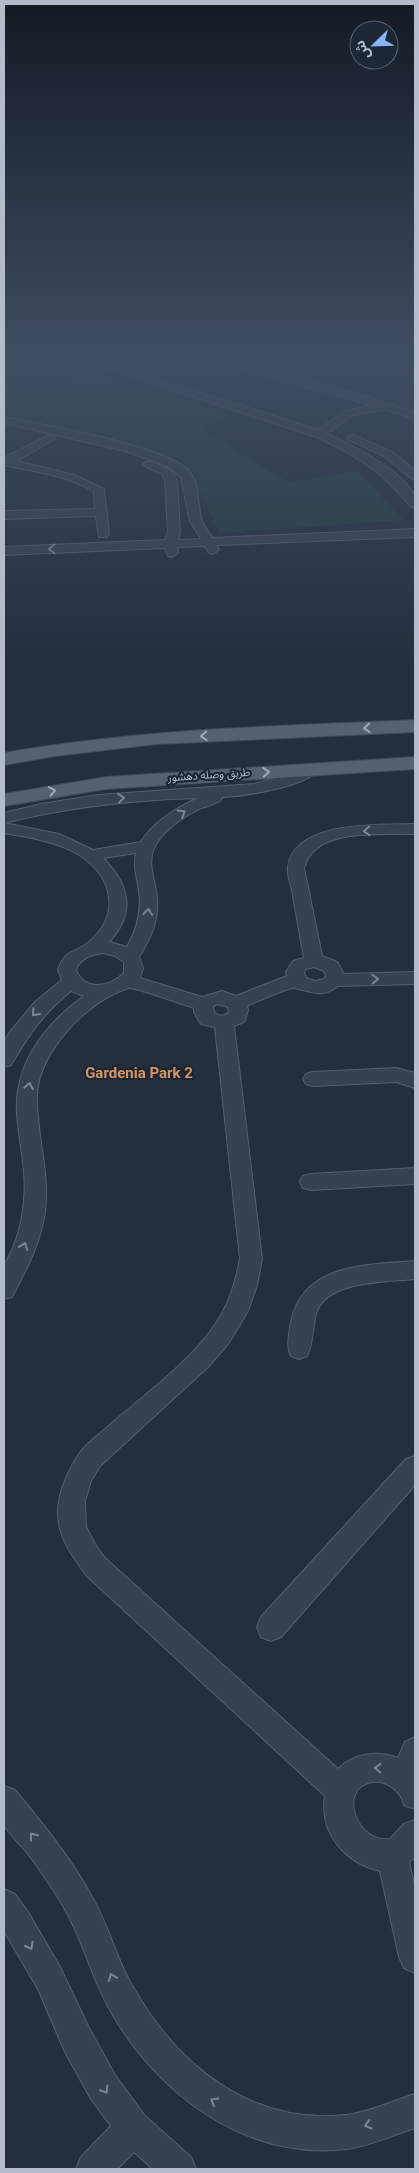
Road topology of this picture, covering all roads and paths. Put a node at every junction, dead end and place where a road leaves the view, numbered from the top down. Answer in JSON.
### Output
{"nodes":[{"id":1,"x":26,"y":457,"type":"edge"},
{"id":2,"x":121,"y":457,"type":"edge"},
{"id":3,"x":158,"y":457,"type":"edge"},
{"id":4,"x":364,"y":457,"type":"edge"},
{"id":5,"x":392,"y":457,"type":"edge"},
{"id":6,"x":11,"y":466,"type":"edge"},
{"id":7,"x":415,"y":476,"type":"edge"},
{"id":8,"x":415,"y":504,"type":"edge"},
{"id":9,"x":102,"y":512,"type":"junction"},
{"id":10,"x":4,"y":515,"type":"edge"},
{"id":11,"x":415,"y":533,"type":"edge"},
{"id":12,"x":103,"y":534,"type":"dead end"},
{"id":13,"x":415,"y":543,"type":"edge"},
{"id":14,"x":211,"y":546,"type":"junction"},
{"id":15,"x":171,"y":548,"type":"junction"},
{"id":16,"x":4,"y":551,"type":"edge"},
{"id":17,"x":4,"y":561,"type":"edge"},
{"id":18,"x":415,"y":726,"type":"edge"},
{"id":19,"x":4,"y":758,"type":"edge"},
{"id":20,"x":415,"y":763,"type":"edge"},
{"id":21,"x":311,"y":769,"type":"junction"},
{"id":22,"x":227,"y":793,"type":"junction"},
{"id":23,"x":4,"y":800,"type":"edge"},
{"id":24,"x":4,"y":818,"type":"edge"},
{"id":25,"x":4,"y":828,"type":"edge"},
{"id":26,"x":415,"y":829,"type":"edge"},
{"id":27,"x":146,"y":846,"type":"junction"},
{"id":28,"x":92,"y":855,"type":"junction"},
{"id":29,"x":92,"y":948,"type":"junction"},
{"id":30,"x":130,"y":957,"type":"junction"},
{"id":31,"x":314,"y":961,"type":"junction"},
{"id":32,"x":415,"y":978,"type":"edge"},
{"id":33,"x":296,"y":979,"type":"junction"},
{"id":34,"x":334,"y":980,"type":"junction"},
{"id":35,"x":72,"y":981,"type":"junction"},
{"id":36,"x":129,"y":981,"type":"junction"},
{"id":37,"x":102,"y":992,"type":"junction"},
{"id":38,"x":230,"y":1013,"type":"junction"},
{"id":39,"x":4,"y":1060,"type":"edge"},
{"id":40,"x":313,"y":1079,"type":"dead end"},
{"id":41,"x":415,"y":1081,"type":"edge"},
{"id":42,"x":415,"y":1176,"type":"edge"},
{"id":43,"x":311,"y":1182,"type":"dead end"},
{"id":44,"x":415,"y":1270,"type":"edge"},
{"id":45,"x":4,"y":1290,"type":"edge"},
{"id":46,"x":299,"y":1349,"type":"dead end"},
{"id":47,"x":415,"y":1467,"type":"edge"},
{"id":48,"x":271,"y":1627,"type":"dead end"},
{"id":49,"x":411,"y":1775,"type":"edge"},
{"id":50,"x":341,"y":1791,"type":"junction"},
{"id":51,"x":4,"y":1801,"type":"edge"},
{"id":52,"x":415,"y":1835,"type":"edge"},
{"id":53,"x":392,"y":1854,"type":"junction"},
{"id":54,"x":4,"y":1905,"type":"edge"},
{"id":55,"x":415,"y":1957,"type":"edge"},
{"id":56,"x":415,"y":2111,"type":"edge"},
{"id":57,"x":133,"y":2128,"type":"junction"},
{"id":58,"x":93,"y":2169,"type":"edge"},
{"id":59,"x":179,"y":2169,"type":"edge"}],
"edges":[{"from":1,"to":6,"type":"street"},
{"from":2,"to":15,"type":"street"},
{"from":3,"to":14,"type":"street"},
{"from":4,"to":8,"type":"street"},
{"from":5,"to":7,"type":"street"},
{"from":6,"to":9,"type":"street"},
{"from":9,"to":10,"type":"street"},
{"from":9,"to":12,"type":"street"},
{"from":11,"to":14,"type":"street"},
{"from":13,"to":14,"type":"street"},
{"from":14,"to":15,"type":"street"},
{"from":15,"to":16,"type":"street","one_way":true},
{"from":15,"to":17,"type":"street"},
{"from":18,"to":19,"type":"main road","one_way":true},
{"from":20,"to":21,"type":"main road","name":"طريق وصله دهشور"},
{"from":21,"to":22,"type":"street"},
{"from":23,"to":21,"type":"main road","name":"طريق وصله دهشور","one_way":true},
{"from":24,"to":22,"type":"street","one_way":true},
{"from":27,"to":22,"type":"street","one_way":true},
{"from":25,"to":28,"type":"street"},
{"from":26,"to":31,"type":"street","one_way":true},
{"from":27,"to":28,"type":"street"},
{"from":30,"to":27,"type":"street","one_way":true},
{"from":28,"to":29,"type":"street"},
{"from":29,"to":30,"type":"street"},
{"from":29,"to":35,"type":"street"},
{"from":30,"to":36,"type":"street"},
{"from":31,"to":33,"type":"street"},
{"from":31,"to":34,"type":"street"},
{"from":34,"to":32,"type":"street","one_way":true},
{"from":33,"to":34,"type":"street"},
{"from":33,"to":38,"type":"street"},
{"from":35,"to":37,"type":"street"},
{"from":35,"to":39,"type":"street","one_way":true},
{"from":36,"to":37,"type":"street"},
{"from":36,"to":38,"type":"street"},
{"from":45,"to":37,"type":"street","one_way":true},
{"from":38,"to":50,"type":"street"},
{"from":40,"to":41,"type":"street"},
{"from":42,"to":43,"type":"street"},
{"from":44,"to":46,"type":"street"},
{"from":47,"to":48,"type":"street"},
{"from":49,"to":50,"type":"street","one_way":true},
{"from":50,"to":53,"type":"street"},
{"from":56,"to":51,"type":"street","one_way":true},
{"from":52,"to":53,"type":"street"},
{"from":53,"to":55,"type":"street"},
{"from":54,"to":57,"type":"street","one_way":true},
{"from":57,"to":58,"type":"street"},
{"from":57,"to":59,"type":"street"}]}
